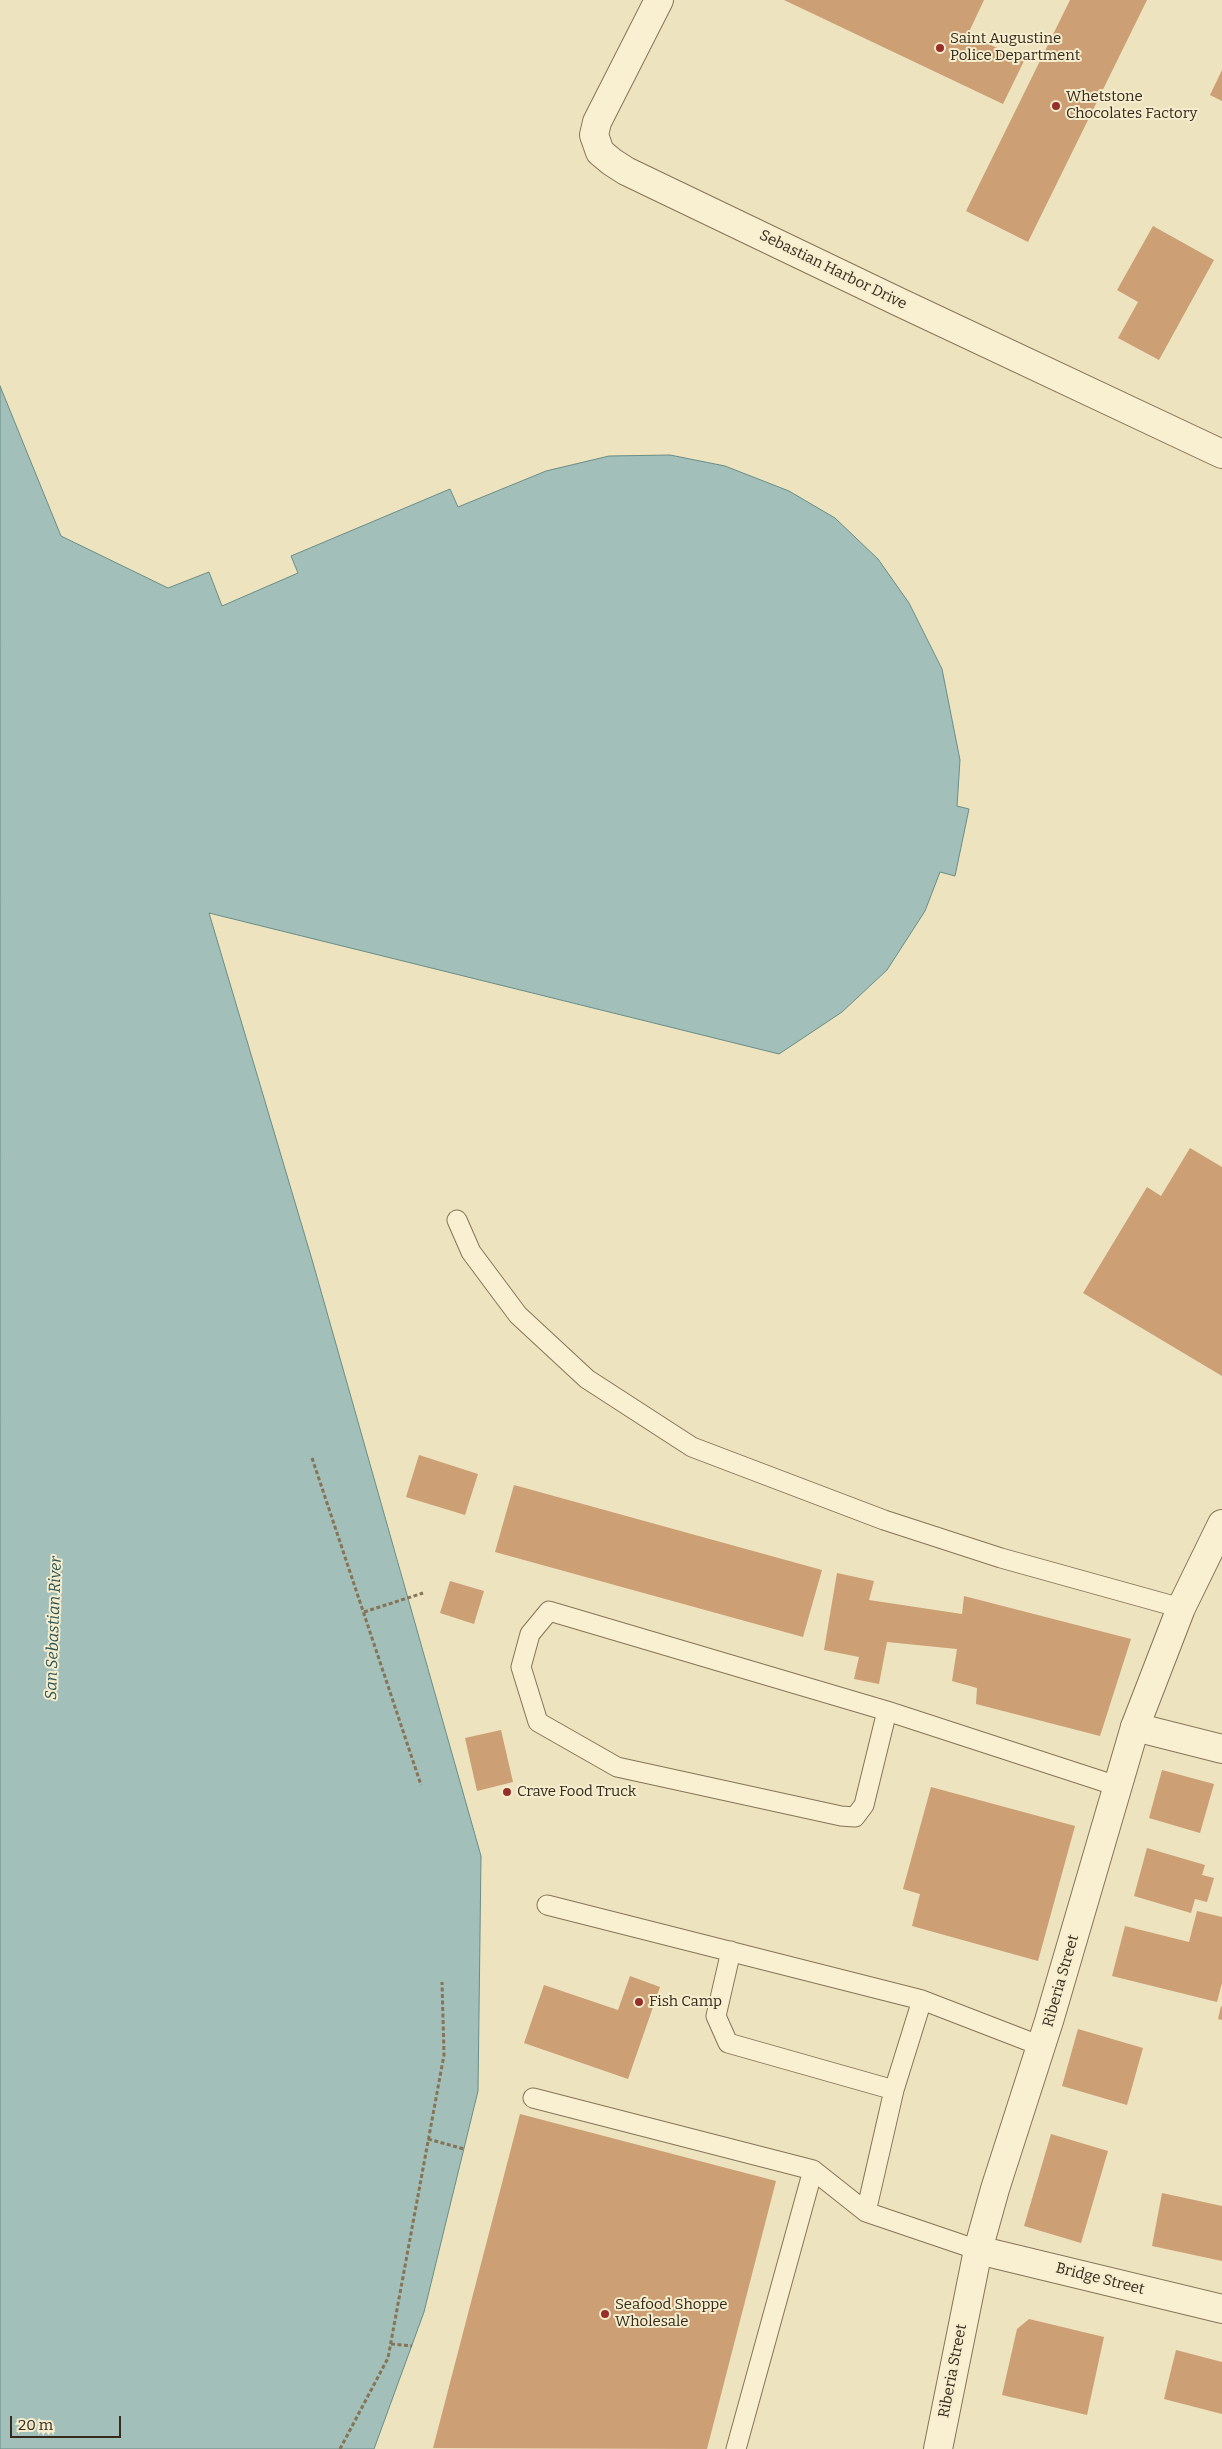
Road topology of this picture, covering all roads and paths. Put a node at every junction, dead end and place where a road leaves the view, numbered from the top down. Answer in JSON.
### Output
{"nodes":[{"id":1,"x":659,"y":0,"type":"edge"},
{"id":2,"x":1222,"y":454,"type":"edge"},
{"id":3,"x":457,"y":1220,"type":"dead end"},
{"id":4,"x":312,"y":1458,"type":"dead end"},
{"id":5,"x":1222,"y":1524,"type":"edge"},
{"id":6,"x":423,"y":1593,"type":"dead end"},
{"id":7,"x":1181,"y":1608,"type":"junction"},
{"id":8,"x":364,"y":1612,"type":"junction"},
{"id":9,"x":887,"y":1711,"type":"junction"},
{"id":10,"x":1135,"y":1727,"type":"junction"},
{"id":11,"x":1222,"y":1749,"type":"edge"},
{"id":12,"x":421,"y":1785,"type":"dead end"},
{"id":13,"x":1117,"y":1786,"type":"junction"},
{"id":14,"x":547,"y":1905,"type":"dead end"},
{"id":15,"x":731,"y":1951,"type":"junction"},
{"id":16,"x":442,"y":1982,"type":"dead end"},
{"id":17,"x":922,"y":2000,"type":"junction"},
{"id":18,"x":1041,"y":2046,"type":"junction"},
{"id":19,"x":894,"y":2090,"type":"junction"},
{"id":20,"x":533,"y":2098,"type":"dead end"},
{"id":21,"x":428,"y":2139,"type":"junction"},
{"id":22,"x":464,"y":2149,"type":"dead end"},
{"id":23,"x":813,"y":2170,"type":"junction"},
{"id":24,"x":866,"y":2212,"type":"junction"},
{"id":25,"x":978,"y":2250,"type":"junction"},
{"id":26,"x":1222,"y":2309,"type":"edge"},
{"id":27,"x":391,"y":2344,"type":"junction"},
{"id":28,"x":412,"y":2346,"type":"dead end"},
{"id":29,"x":340,"y":2449,"type":"edge"},
{"id":30,"x":736,"y":2449,"type":"edge"},
{"id":31,"x":938,"y":2449,"type":"edge"}],
"edges":[{"from":1,"to":2,"type":"street","name":"Sebastian Harbor Drive"},
{"from":3,"to":7,"type":"lane"},
{"from":4,"to":8,"type":"path"},
{"from":5,"to":7,"type":"street","name":"Riberia Street"},
{"from":6,"to":8,"type":"path"},
{"from":7,"to":10,"type":"street","name":"Riberia Street"},
{"from":8,"to":12,"type":"path"},
{"from":9,"to":9,"type":"lane"},
{"from":9,"to":13,"type":"lane"},
{"from":10,"to":11,"type":"street"},
{"from":10,"to":13,"type":"street","name":"Riberia Street"},
{"from":13,"to":18,"type":"street","name":"Riberia Street"},
{"from":14,"to":15,"type":"lane"},
{"from":15,"to":17,"type":"lane"},
{"from":15,"to":19,"type":"lane"},
{"from":16,"to":21,"type":"path"},
{"from":17,"to":18,"type":"lane"},
{"from":17,"to":19,"type":"lane"},
{"from":18,"to":25,"type":"street","name":"Riberia Street"},
{"from":19,"to":24,"type":"lane"},
{"from":20,"to":23,"type":"lane"},
{"from":21,"to":22,"type":"path"},
{"from":21,"to":27,"type":"path"},
{"from":23,"to":24,"type":"lane"},
{"from":23,"to":30,"type":"lane"},
{"from":24,"to":25,"type":"lane"},
{"from":25,"to":26,"type":"street","name":"Bridge Street"},
{"from":25,"to":31,"type":"street","name":"Riberia Street"},
{"from":27,"to":28,"type":"path"},
{"from":27,"to":29,"type":"path"}]}
